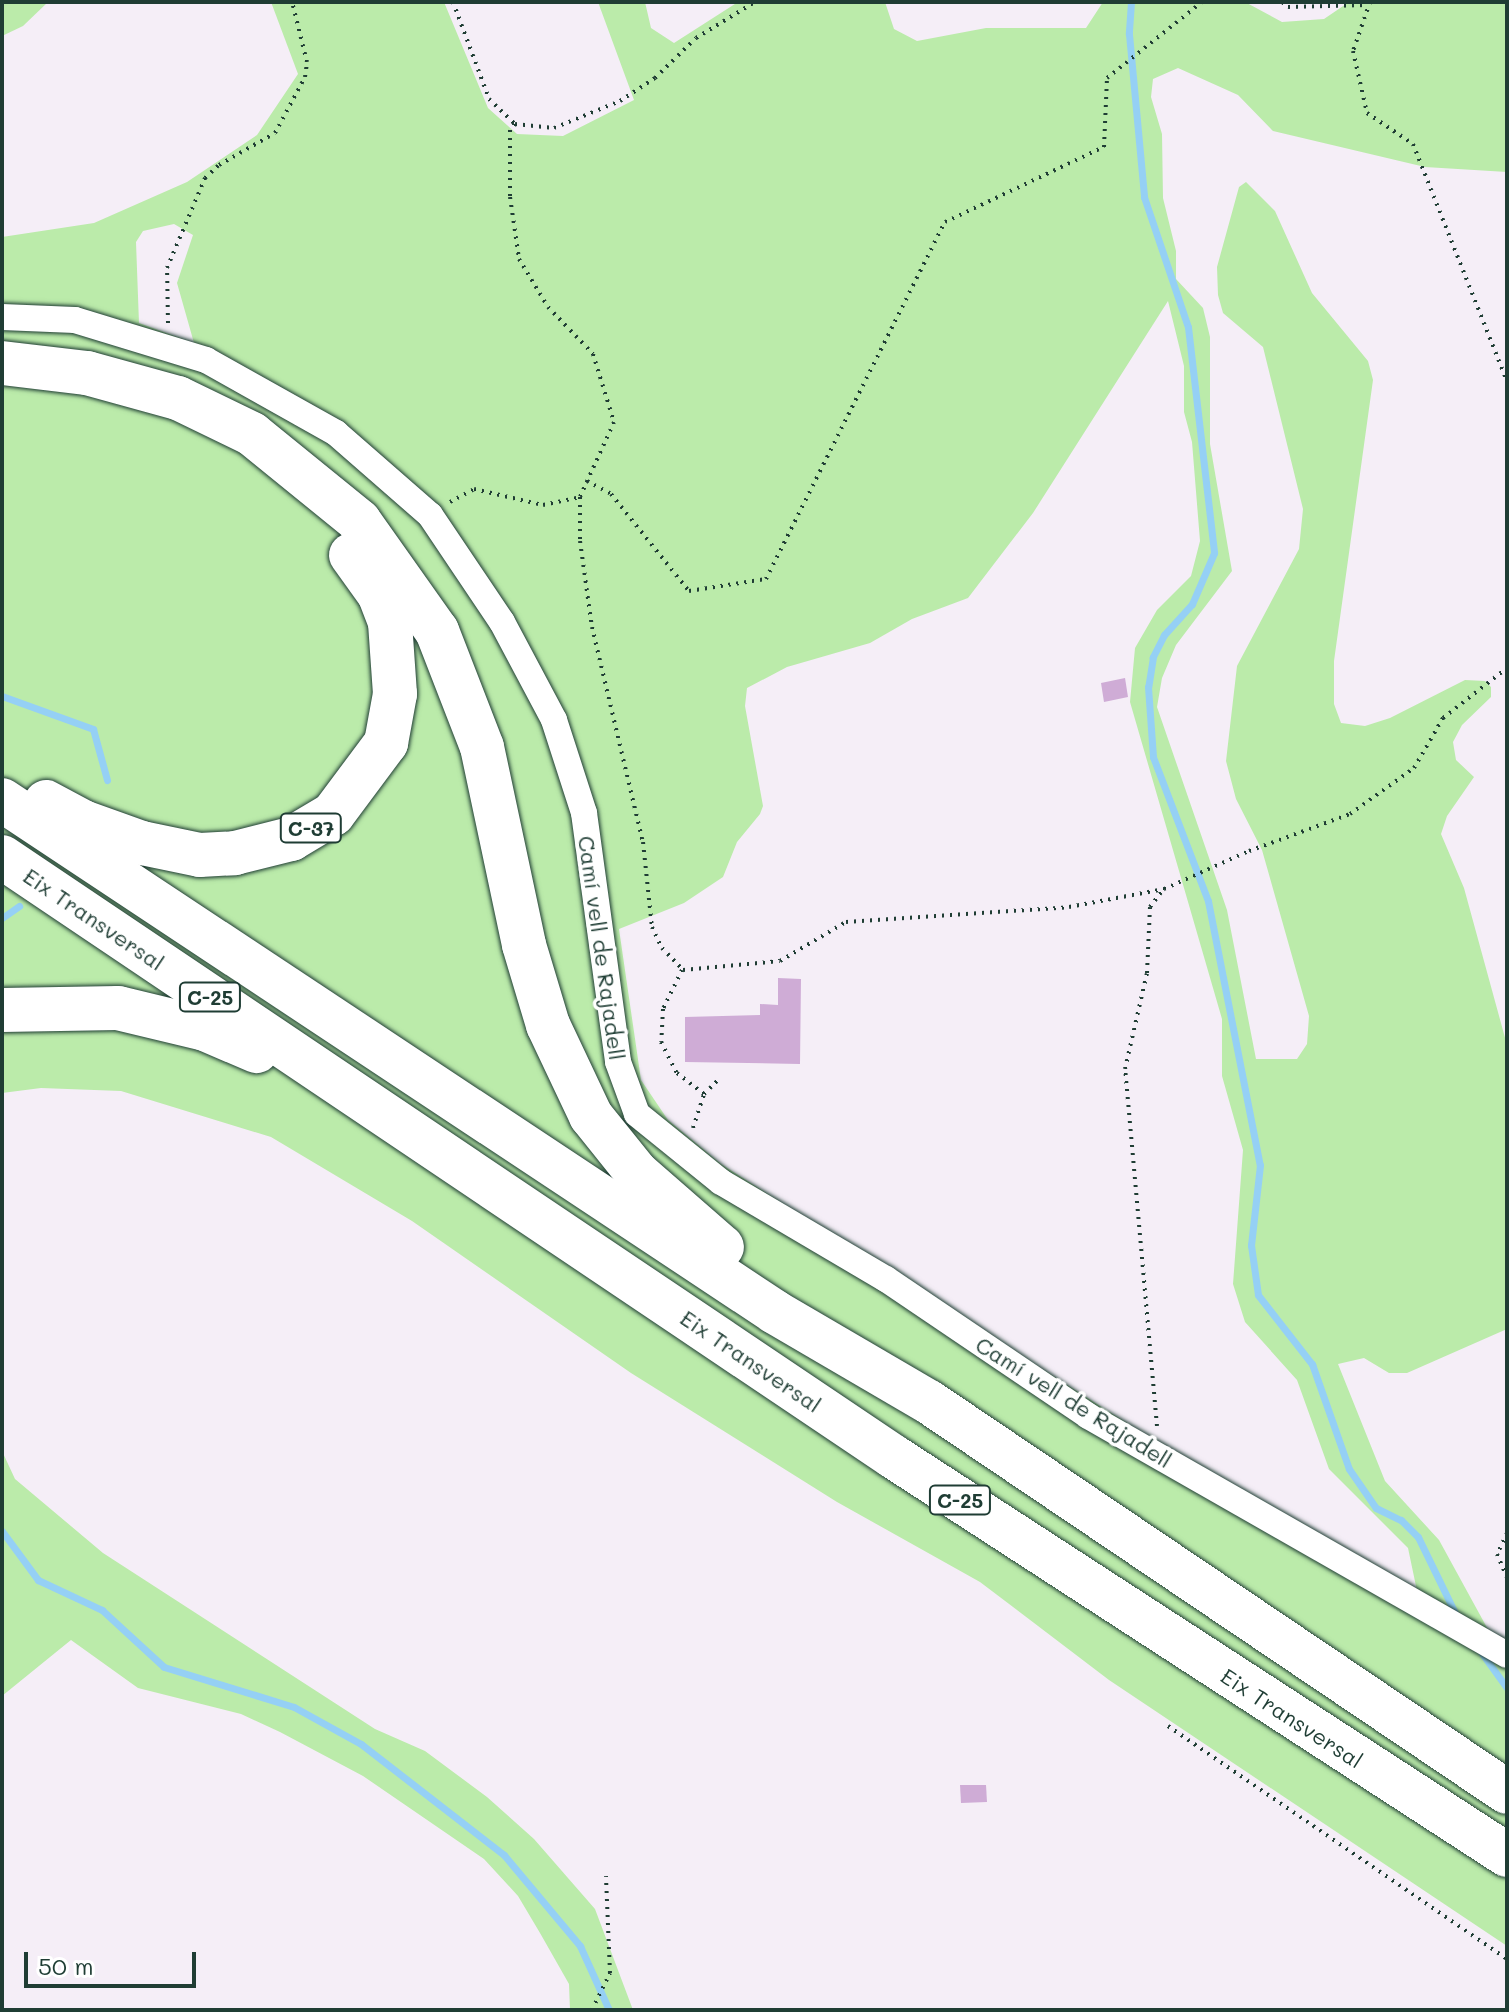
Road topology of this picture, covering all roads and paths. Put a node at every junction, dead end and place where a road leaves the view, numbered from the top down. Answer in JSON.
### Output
{"nodes":[{"id":1,"x":292,"y":2,"type":"edge"},
{"id":2,"x":453,"y":2,"type":"edge"},
{"id":3,"x":755,"y":2,"type":"edge"},
{"id":4,"x":1202,"y":2,"type":"edge"},
{"id":5,"x":1282,"y":2,"type":"edge"},
{"id":6,"x":1368,"y":4,"type":"edge"},
{"id":7,"x":515,"y":124,"type":"junction"},
{"id":8,"x":2,"y":317,"type":"edge"},
{"id":9,"x":168,"y":349,"type":"junction"},
{"id":10,"x":2,"y":363,"type":"edge"},
{"id":11,"x":1507,"y":381,"type":"edge"},
{"id":12,"x":2,"y":387,"type":"edge"},
{"id":13,"x":587,"y":481,"type":"junction"},
{"id":14,"x":580,"y":497,"type":"junction"},
{"id":15,"x":430,"y":515,"type":"junction"},
{"id":16,"x":1507,"y":668,"type":"edge"},
{"id":17,"x":2,"y":777,"type":"edge"},
{"id":18,"x":2,"y":800,"type":"edge"},
{"id":19,"x":2,"y":857,"type":"edge"},
{"id":20,"x":1164,"y":889,"type":"junction"},
{"id":21,"x":683,"y":970,"type":"junction"},
{"id":22,"x":2,"y":1010,"type":"edge"},
{"id":23,"x":718,"y":1080,"type":"dead end"},
{"id":24,"x":704,"y":1094,"type":"junction"},
{"id":25,"x":419,"y":1136,"type":"junction"},
{"id":26,"x":686,"y":1149,"type":"junction"},
{"id":27,"x":929,"y":1402,"type":"junction"},
{"id":28,"x":1160,"y":1457,"type":"junction"},
{"id":29,"x":1507,"y":1533,"type":"edge"},
{"id":30,"x":1507,"y":1578,"type":"edge"},
{"id":31,"x":1507,"y":1655,"type":"edge"},
{"id":32,"x":1168,"y":1726,"type":"dead end"},
{"id":33,"x":1507,"y":1792,"type":"edge"},
{"id":34,"x":1507,"y":1855,"type":"edge"},
{"id":35,"x":606,"y":1876,"type":"dead end"},
{"id":36,"x":1507,"y":1959,"type":"edge"},
{"id":37,"x":592,"y":2010,"type":"edge"}],
"edges":[{"from":1,"to":9,"type":"path"},
{"from":2,"to":7,"type":"path"},
{"from":3,"to":7,"type":"path"},
{"from":4,"to":13,"type":"path"},
{"from":5,"to":6,"type":"path"},
{"from":6,"to":11,"type":"path"},
{"from":7,"to":13,"type":"path"},
{"from":8,"to":9,"type":"street","name":"Camí vell de Rajadell"},
{"from":9,"to":15,"type":"street","name":"Camí vell de Rajadell"},
{"from":10,"to":27,"type":"highway"},
{"from":12,"to":17,"type":"highway","number":"C-37"},
{"from":13,"to":14,"type":"path"},
{"from":14,"to":15,"type":"path"},
{"from":14,"to":21,"type":"path"},
{"from":15,"to":26,"type":"street","name":"Camí vell de Rajadell"},
{"from":16,"to":20,"type":"path"},
{"from":18,"to":27,"type":"highway","number":"C-25"},
{"from":19,"to":25,"type":"highway","name":"Eix Transversal","number":"C-25"},
{"from":20,"to":21,"type":"path"},
{"from":20,"to":28,"type":"path"},
{"from":21,"to":24,"type":"path"},
{"from":22,"to":25,"type":"highway"},
{"from":23,"to":24,"type":"path"},
{"from":24,"to":26,"type":"path"},
{"from":25,"to":34,"type":"highway","name":"Eix Transversal","number":"C-25"},
{"from":26,"to":28,"type":"street","name":"Camí vell de Rajadell"},
{"from":27,"to":33,"type":"highway","number":"C-25"},
{"from":28,"to":31,"type":"street","name":"Camí vell de Rajadell"},
{"from":29,"to":30,"type":"path"},
{"from":32,"to":36,"type":"path"},
{"from":35,"to":37,"type":"path"}]}
